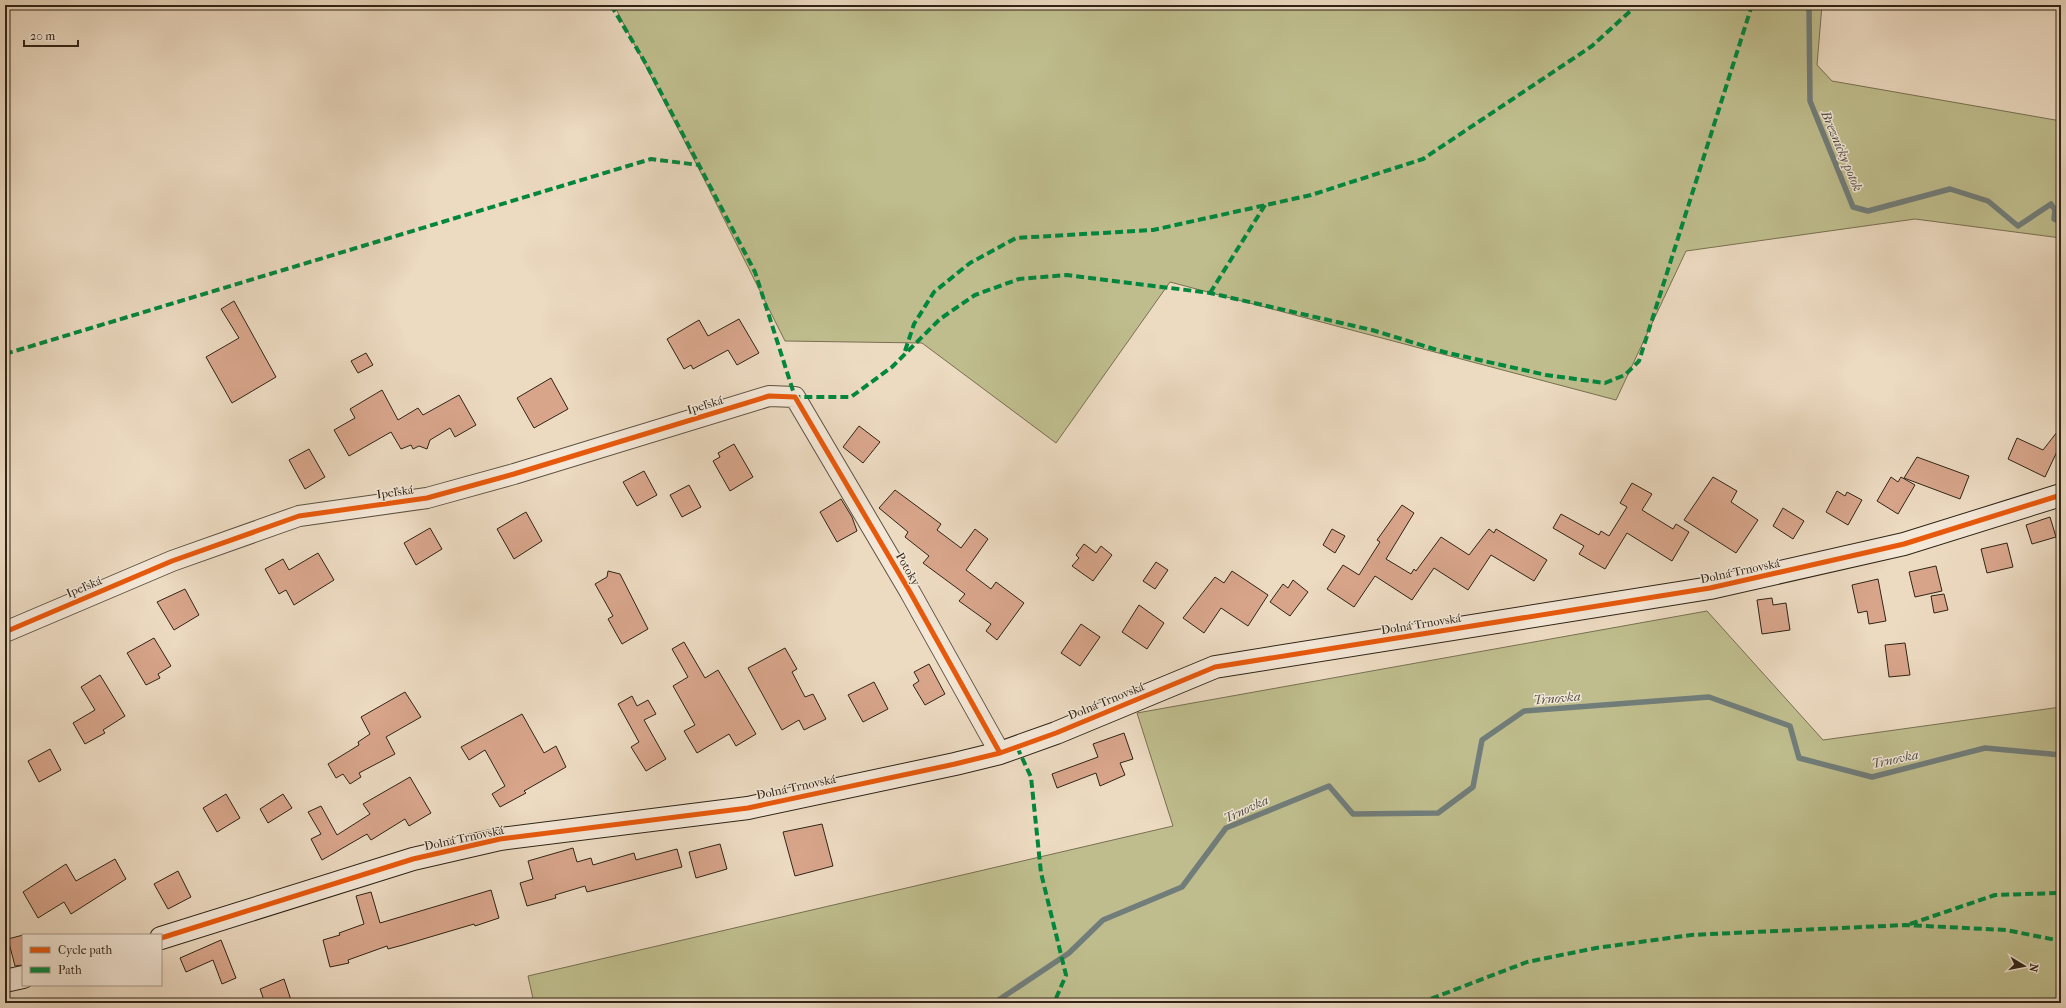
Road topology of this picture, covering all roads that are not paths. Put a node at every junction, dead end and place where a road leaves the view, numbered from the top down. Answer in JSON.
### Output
{"nodes":[{"id":1,"x":795,"y":397,"type":"joint"},
{"id":2,"x":2061,"y":495,"type":"edge"},
{"id":3,"x":5,"y":632,"type":"edge"},
{"id":4,"x":1000,"y":753,"type":"junction"},
{"id":5,"x":162,"y":938,"type":"edge"},
{"id":6,"x":22,"y":977,"type":"edge"},
{"id":7,"x":5,"y":982,"type":"edge"}],
"edges":[{"from":1,"to":3,"type":"street","name":"Ipeľská"},
{"from":1,"to":4,"type":"street","name":"Potoky"},
{"from":2,"to":4,"type":"street","name":"Dolná Trnovská"},
{"from":4,"to":5,"type":"street","name":"Dolná Trnovská"},
{"from":6,"to":7,"type":"street"}]}
